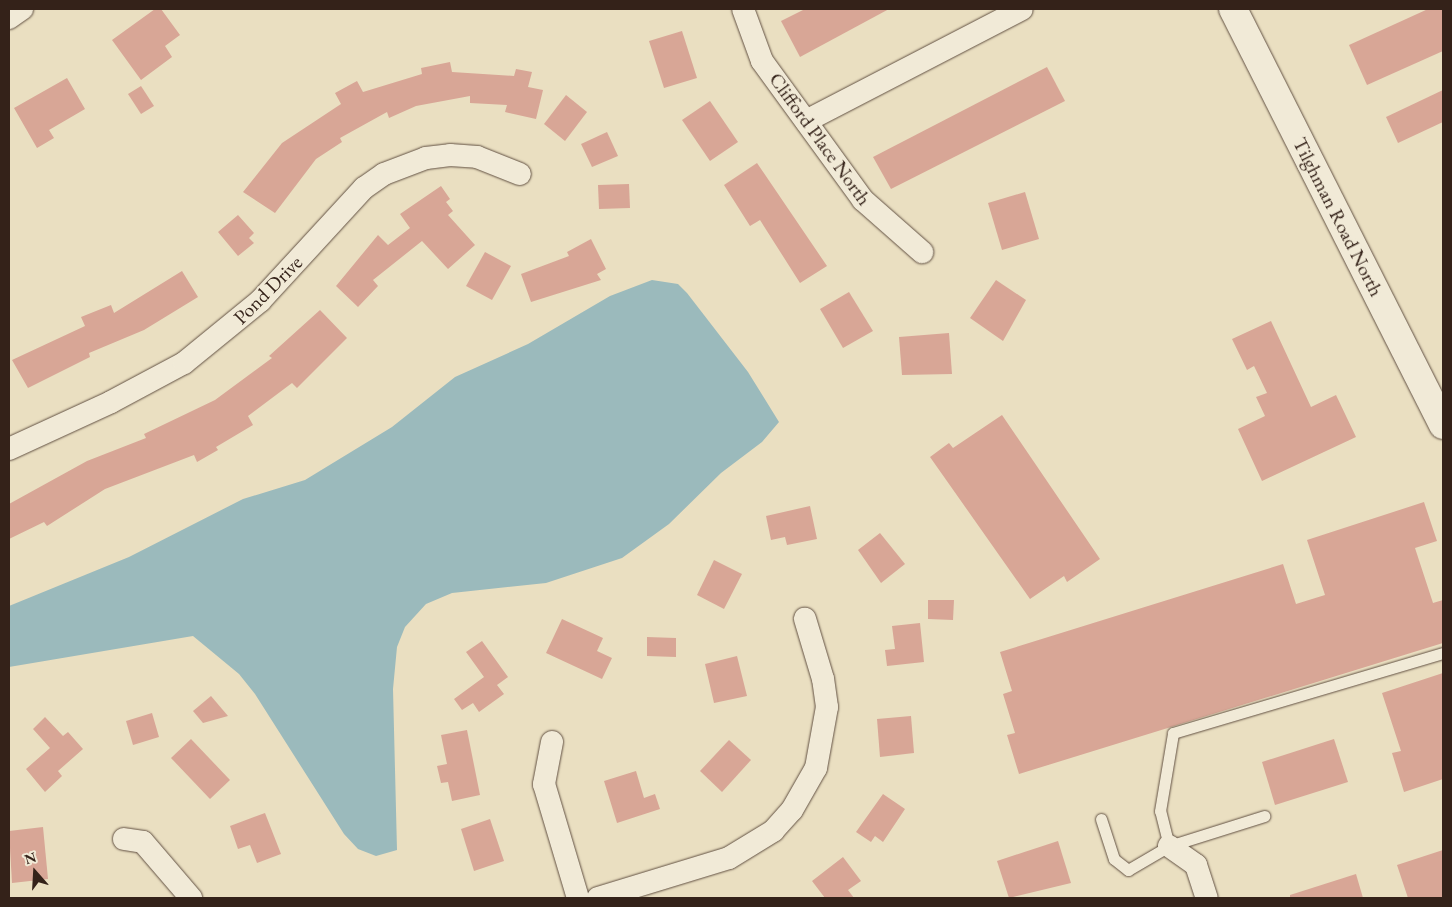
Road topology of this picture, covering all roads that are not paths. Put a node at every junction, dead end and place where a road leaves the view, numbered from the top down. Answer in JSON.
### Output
{"nodes":[{"id":1,"x":22,"y":9,"type":"edge"},
{"id":2,"x":744,"y":9,"type":"edge"},
{"id":3,"x":1022,"y":9,"type":"edge"},
{"id":4,"x":1233,"y":9,"type":"edge"},
{"id":5,"x":9,"y":18,"type":"edge"},
{"id":6,"x":806,"y":121,"type":"junction"},
{"id":7,"x":520,"y":174,"type":"dead end"},
{"id":8,"x":922,"y":252,"type":"dead end"},
{"id":9,"x":1443,"y":425,"type":"edge"},
{"id":10,"x":9,"y":449,"type":"edge"},
{"id":11,"x":805,"y":619,"type":"dead end"},
{"id":12,"x":1443,"y":654,"type":"edge"},
{"id":13,"x":552,"y":742,"type":"dead end"},
{"id":14,"x":1264,"y":816,"type":"dead end"},
{"id":15,"x":1101,"y":819,"type":"dead end"},
{"id":16,"x":124,"y":839,"type":"dead end"},
{"id":17,"x":1169,"y":846,"type":"junction"},
{"id":18,"x":191,"y":898,"type":"edge"},
{"id":19,"x":578,"y":898,"type":"edge"},
{"id":20,"x":598,"y":898,"type":"edge"},
{"id":21,"x":1207,"y":898,"type":"edge"}],
"edges":[{"from":1,"to":5,"type":"street"},
{"from":2,"to":6,"type":"street","name":"Clifford Place North"},
{"from":3,"to":6,"type":"street"},
{"from":4,"to":9,"type":"street","name":"Tilghman Road North"},
{"from":6,"to":8,"type":"street","name":"Clifford Place North"},
{"from":7,"to":10,"type":"street","name":"Pond Drive"},
{"from":11,"to":20,"type":"street"},
{"from":12,"to":17,"type":"lane"},
{"from":13,"to":19,"type":"street"},
{"from":14,"to":17,"type":"lane"},
{"from":15,"to":17,"type":"lane"},
{"from":16,"to":18,"type":"street"},
{"from":17,"to":21,"type":"street"}]}
